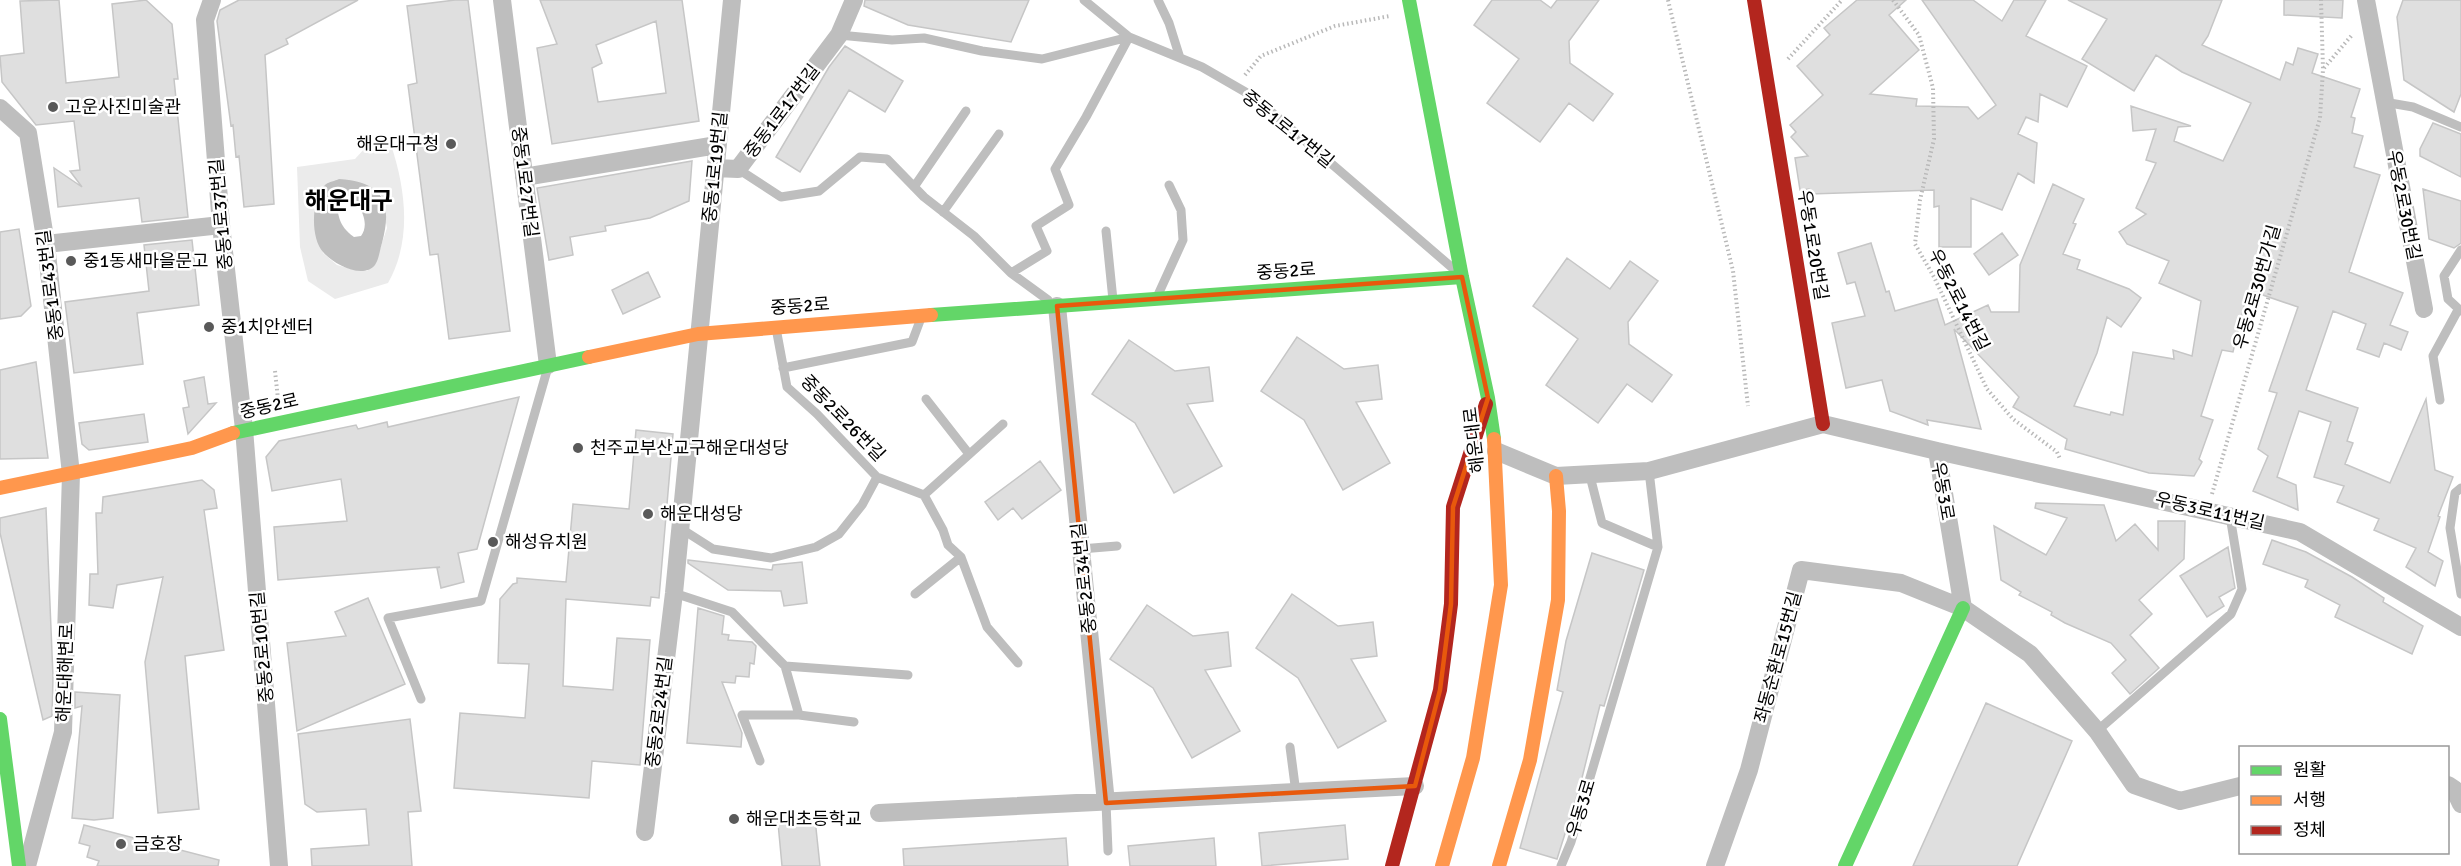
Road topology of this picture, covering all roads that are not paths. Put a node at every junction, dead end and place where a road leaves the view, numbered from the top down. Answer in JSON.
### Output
{"nodes":[{"id":1,"x":212,"y":0,"type":"edge"},
{"id":2,"x":502,"y":0,"type":"edge"},
{"id":3,"x":732,"y":0,"type":"edge"},
{"id":4,"x":854,"y":0,"type":"edge"},
{"id":5,"x":1084,"y":0,"type":"edge"},
{"id":6,"x":1158,"y":0,"type":"edge"},
{"id":7,"x":1755,"y":0,"type":"edge"},
{"id":8,"x":1410,"y":6,"type":"edge"},
{"id":9,"x":2367,"y":8,"type":"edge"},
{"id":10,"x":839,"y":35,"type":"junction"},
{"id":11,"x":1130,"y":37,"type":"junction"},
{"id":12,"x":1180,"y":58,"type":"junction"},
{"id":13,"x":2384,"y":102,"type":"junction"},
{"id":14,"x":0,"y":108,"type":"edge"},
{"id":15,"x":966,"y":111,"type":"dead end"},
{"id":16,"x":2461,"y":127,"type":"edge"},
{"id":17,"x":999,"y":134,"type":"dead end"},
{"id":18,"x":717,"y":145,"type":"junction"},
{"id":19,"x":715,"y":168,"type":"junction"},
{"id":20,"x":738,"y":169,"type":"junction"},
{"id":21,"x":524,"y":177,"type":"junction"},
{"id":22,"x":1169,"y":185,"type":"dead end"},
{"id":23,"x":914,"y":187,"type":"junction"},
{"id":24,"x":943,"y":212,"type":"junction"},
{"id":25,"x":221,"y":225,"type":"junction"},
{"id":26,"x":1107,"y":231,"type":"dead end"},
{"id":27,"x":45,"y":244,"type":"junction"},
{"id":28,"x":2461,"y":250,"type":"edge"},
{"id":29,"x":1011,"y":273,"type":"junction"},
{"id":30,"x":1462,"y":277,"type":"junction"},
{"id":31,"x":1156,"y":298,"type":"junction"},
{"id":32,"x":1113,"y":302,"type":"junction"},
{"id":33,"x":1057,"y":306,"type":"junction"},
{"id":34,"x":2424,"y":309,"type":"dead end"},
{"id":35,"x":2460,"y":311,"type":"edge"},
{"id":36,"x":922,"y":316,"type":"junction"},
{"id":37,"x":775,"y":326,"type":"junction"},
{"id":38,"x":698,"y":334,"type":"junction"},
{"id":39,"x":548,"y":365,"type":"junction"},
{"id":40,"x":783,"y":368,"type":"junction"},
{"id":41,"x":1488,"y":398,"type":"junction"},
{"id":42,"x":926,"y":399,"type":"dead end"},
{"id":43,"x":2440,"y":399,"type":"dead end"},
{"id":44,"x":1003,"y":424,"type":"dead end"},
{"id":45,"x":1823,"y":424,"type":"junction"},
{"id":46,"x":244,"y":429,"type":"junction"},
{"id":47,"x":1496,"y":451,"type":"junction"},
{"id":48,"x":1936,"y":451,"type":"junction"},
{"id":49,"x":969,"y":454,"type":"junction"},
{"id":50,"x":1649,"y":471,"type":"junction"},
{"id":51,"x":71,"y":474,"type":"junction"},
{"id":52,"x":1556,"y":476,"type":"junction"},
{"id":53,"x":1590,"y":476,"type":"junction"},
{"id":54,"x":877,"y":477,"type":"junction"},
{"id":55,"x":0,"y":488,"type":"edge"},
{"id":56,"x":2461,"y":488,"type":"edge"},
{"id":57,"x":924,"y":495,"type":"junction"},
{"id":58,"x":2230,"y":516,"type":"junction"},
{"id":59,"x":680,"y":528,"type":"junction"},
{"id":60,"x":1117,"y":546,"type":"dead end"},
{"id":61,"x":1658,"y":546,"type":"junction"},
{"id":62,"x":1081,"y":549,"type":"junction"},
{"id":63,"x":961,"y":557,"type":"junction"},
{"id":64,"x":674,"y":593,"type":"junction"},
{"id":65,"x":915,"y":594,"type":"dead end"},
{"id":66,"x":2461,"y":594,"type":"edge"},
{"id":67,"x":1963,"y":608,"type":"junction"},
{"id":68,"x":2461,"y":627,"type":"edge"},
{"id":69,"x":1018,"y":663,"type":"dead end"},
{"id":70,"x":784,"y":666,"type":"junction"},
{"id":71,"x":908,"y":675,"type":"dead end"},
{"id":72,"x":421,"y":699,"type":"dead end"},
{"id":73,"x":799,"y":716,"type":"junction"},
{"id":74,"x":0,"y":719,"type":"edge"},
{"id":75,"x":854,"y":722,"type":"dead end"},
{"id":76,"x":2097,"y":731,"type":"junction"},
{"id":77,"x":1290,"y":747,"type":"dead end"},
{"id":78,"x":760,"y":761,"type":"dead end"},
{"id":79,"x":1414,"y":786,"type":"junction"},
{"id":80,"x":2239,"y":786,"type":"edge"},
{"id":81,"x":2449,"y":786,"type":"edge"},
{"id":82,"x":1296,"y":793,"type":"junction"},
{"id":83,"x":1106,"y":803,"type":"junction"},
{"id":84,"x":2461,"y":804,"type":"edge"},
{"id":85,"x":879,"y":813,"type":"dead end"},
{"id":86,"x":645,"y":832,"type":"dead end"},
{"id":87,"x":1108,"y":851,"type":"dead end"},
{"id":88,"x":19,"y":866,"type":"edge"},
{"id":89,"x":27,"y":866,"type":"edge"},
{"id":90,"x":279,"y":866,"type":"edge"},
{"id":91,"x":1392,"y":866,"type":"edge"},
{"id":92,"x":1442,"y":866,"type":"edge"},
{"id":93,"x":1499,"y":866,"type":"edge"},
{"id":94,"x":1561,"y":866,"type":"edge"},
{"id":95,"x":1715,"y":866,"type":"edge"},
{"id":96,"x":1845,"y":866,"type":"edge"}],
"edges":[{"from":1,"to":25,"type":"street","name":"중동1로37번길"},
{"from":2,"to":21,"type":"street","name":"중동1로27번길"},
{"from":3,"to":18,"type":"street","name":"중동1로19번길"},
{"from":4,"to":10,"type":"street","name":"중동1로17번길"},
{"from":5,"to":11,"type":"lane","name":"중동1로17번길"},
{"from":6,"to":12,"type":"lane"},
{"from":7,"to":45,"type":"street","name":"우동1로20번길"},
{"from":8,"to":30,"type":"street","name":"해운대로"},
{"from":9,"to":13,"type":"street","name":"우동2로30번길"},
{"from":10,"to":11,"type":"lane"},
{"from":10,"to":20,"type":"street","name":"중동1로17번길"},
{"from":11,"to":12,"type":"lane","name":"중동1로17번길"},
{"from":11,"to":29,"type":"lane"},
{"from":12,"to":30,"type":"lane","name":"중동1로17번길"},
{"from":13,"to":16,"type":"lane"},
{"from":13,"to":34,"type":"street","name":"우동2로30번길"},
{"from":14,"to":27,"type":"street","name":"중동1로43번길"},
{"from":15,"to":23,"type":"lane"},
{"from":17,"to":24,"type":"lane"},
{"from":18,"to":19,"type":"street","name":"중동1로19번길"},
{"from":18,"to":21,"type":"street"},
{"from":19,"to":20,"type":"street","name":"중동1로17번길"},
{"from":19,"to":38,"type":"street","name":"중동1로19번길"},
{"from":20,"to":23,"type":"lane","name":"중동1로19번길"},
{"from":21,"to":39,"type":"street","name":"중동1로27번길"},
{"from":22,"to":31,"type":"lane"},
{"from":23,"to":24,"type":"lane","name":"중동1로19번길"},
{"from":24,"to":29,"type":"lane","name":"중동1로19번길"},
{"from":25,"to":27,"type":"street"},
{"from":25,"to":46,"type":"street","name":"중동1로37번길"},
{"from":26,"to":32,"type":"lane"},
{"from":27,"to":51,"type":"street","name":"중동1로43번길"},
{"from":28,"to":35,"type":"lane","name":"우동2로30번길"},
{"from":29,"to":33,"type":"lane"},
{"from":30,"to":31,"type":"street","name":"중동2로"},
{"from":30,"to":41,"type":"street","name":"해운대로"},
{"from":31,"to":32,"type":"street","name":"중동2로"},
{"from":32,"to":33,"type":"street","name":"중동2로"},
{"from":33,"to":36,"type":"street","name":"중동2로"},
{"from":33,"to":62,"type":"street","name":"중동2로34번길"},
{"from":35,"to":43,"type":"lane"},
{"from":36,"to":37,"type":"street","name":"중동2로"},
{"from":36,"to":40,"type":"lane","name":"중동2로26번길"},
{"from":37,"to":38,"type":"street","name":"중동2로"},
{"from":37,"to":40,"type":"lane","name":"중동2로26번길"},
{"from":38,"to":39,"type":"street","name":"중동2로"},
{"from":38,"to":59,"type":"street","name":"중동2로24번길"},
{"from":39,"to":46,"type":"street","name":"중동2로"},
{"from":39,"to":72,"type":"lane"},
{"from":40,"to":54,"type":"lane","name":"중동2로26번길"},
{"from":41,"to":47,"type":"street","name":"해운대로"},
{"from":41,"to":79,"type":"street"},
{"from":42,"to":49,"type":"lane"},
{"from":44,"to":49,"type":"lane"},
{"from":45,"to":48,"type":"street","name":"우동3로"},
{"from":45,"to":50,"type":"street","name":"우동3로"},
{"from":46,"to":51,"type":"street","name":"중동2로"},
{"from":46,"to":90,"type":"street","name":"중동2로10번길"},
{"from":47,"to":52,"type":"street","name":"우동3로"},
{"from":47,"to":92,"type":"street","name":"해운대로"},
{"from":48,"to":58,"type":"street","name":"우동3로11번길"},
{"from":48,"to":67,"type":"street","name":"우동3로"},
{"from":49,"to":57,"type":"lane"},
{"from":50,"to":53,"type":"street","name":"우동3로"},
{"from":50,"to":61,"type":"lane","name":"우동3로"},
{"from":51,"to":55,"type":"street","name":"중동2로"},
{"from":51,"to":89,"type":"street","name":"해운대해변로"},
{"from":52,"to":53,"type":"street","name":"우동3로"},
{"from":52,"to":93,"type":"street"},
{"from":53,"to":61,"type":"lane"},
{"from":54,"to":57,"type":"lane","name":"중동2로26번길"},
{"from":54,"to":59,"type":"lane"},
{"from":56,"to":66,"type":"lane"},
{"from":57,"to":63,"type":"lane"},
{"from":58,"to":68,"type":"street","name":"우동3로11번길"},
{"from":58,"to":76,"type":"lane"},
{"from":59,"to":64,"type":"street","name":"중동2로24번길"},
{"from":60,"to":62,"type":"lane"},
{"from":61,"to":94,"type":"lane","name":"우동3로"},
{"from":62,"to":83,"type":"street","name":"중동2로34번길"},
{"from":63,"to":65,"type":"lane"},
{"from":63,"to":69,"type":"lane"},
{"from":64,"to":70,"type":"lane"},
{"from":64,"to":86,"type":"street","name":"중동2로24번길"},
{"from":67,"to":76,"type":"street"},
{"from":67,"to":95,"type":"street","name":"좌동순환로15번길"},
{"from":67,"to":96,"type":"street"},
{"from":70,"to":71,"type":"lane"},
{"from":70,"to":73,"type":"lane"},
{"from":73,"to":75,"type":"lane"},
{"from":73,"to":78,"type":"lane"},
{"from":74,"to":88,"type":"street"},
{"from":76,"to":80,"type":"street"},
{"from":77,"to":82,"type":"lane"},
{"from":79,"to":82,"type":"street"},
{"from":79,"to":91,"type":"street"},
{"from":81,"to":84,"type":"street"},
{"from":82,"to":83,"type":"street"},
{"from":83,"to":85,"type":"street"},
{"from":83,"to":87,"type":"lane","name":"중동2로34번길"}]}
